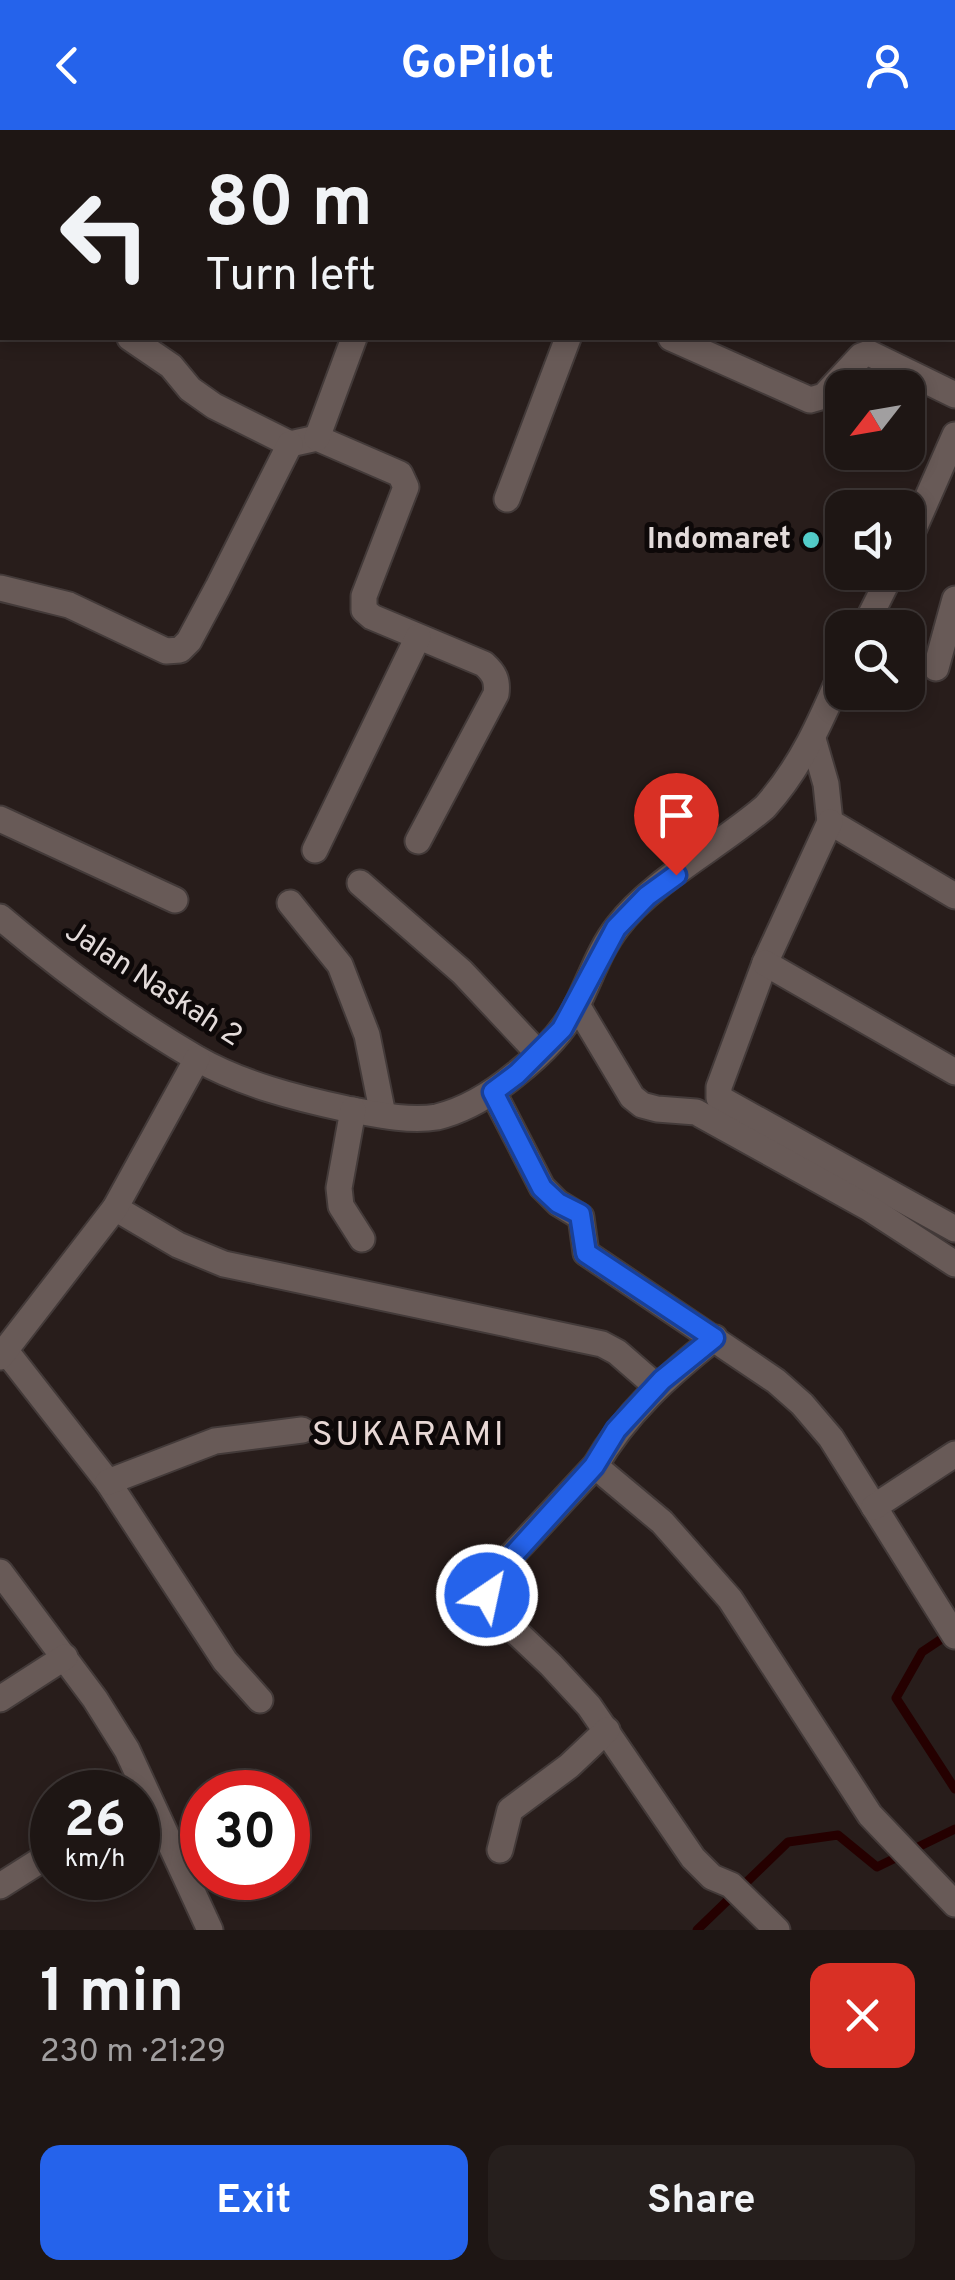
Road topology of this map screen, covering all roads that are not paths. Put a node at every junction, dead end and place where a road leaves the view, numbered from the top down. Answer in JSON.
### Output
{"nodes":[{"id":1,"x":353,"y":340,"type":"edge"},
{"id":2,"x":567,"y":340,"type":"edge"},
{"id":3,"x":675,"y":340,"type":"edge"},
{"id":4,"x":144,"y":341,"type":"edge"},
{"id":5,"x":955,"y":396,"type":"edge"},
{"id":6,"x":955,"y":434,"type":"edge"},
{"id":7,"x":317,"y":438,"type":"junction"},
{"id":8,"x":290,"y":444,"type":"junction"},
{"id":9,"x":506,"y":499,"type":"dead end"},
{"id":10,"x":925,"y":503,"type":"edge"},
{"id":11,"x":0,"y":588,"type":"edge"},
{"id":12,"x":955,"y":599,"type":"edge"},
{"id":13,"x":418,"y":638,"type":"junction"},
{"id":14,"x":936,"y":668,"type":"dead end"},
{"id":15,"x":826,"y":710,"type":"edge"},
{"id":16,"x":814,"y":739,"type":"junction"},
{"id":17,"x":0,"y":818,"type":"edge"},
{"id":18,"x":830,"y":822,"type":"junction"},
{"id":19,"x":418,"y":841,"type":"dead end"},
{"id":20,"x":315,"y":850,"type":"dead end"},
{"id":21,"x":360,"y":883,"type":"dead end"},
{"id":22,"x":955,"y":896,"type":"edge"},
{"id":23,"x":175,"y":900,"type":"dead end"},
{"id":24,"x":290,"y":904,"type":"dead end"},
{"id":25,"x":0,"y":917,"type":"edge"},
{"id":26,"x":765,"y":963,"type":"junction"},
{"id":27,"x":577,"y":1005,"type":"junction"},
{"id":28,"x":539,"y":1054,"type":"junction"},
{"id":29,"x":197,"y":1059,"type":"junction"},
{"id":30,"x":955,"y":1072,"type":"edge"},
{"id":31,"x":493,"y":1092,"type":"junction"},
{"id":32,"x":353,"y":1110,"type":"junction"},
{"id":33,"x":383,"y":1115,"type":"junction"},
{"id":34,"x":115,"y":1208,"type":"junction"},
{"id":35,"x":955,"y":1229,"type":"edge"},
{"id":36,"x":362,"y":1239,"type":"dead end"},
{"id":37,"x":955,"y":1264,"type":"edge"},
{"id":38,"x":714,"y":1338,"type":"junction"},
{"id":39,"x":3,"y":1354,"type":"edge"},
{"id":40,"x":656,"y":1386,"type":"junction"},
{"id":41,"x":302,"y":1430,"type":"dead end"},
{"id":42,"x":955,"y":1454,"type":"edge"},
{"id":43,"x":594,"y":1466,"type":"junction"},
{"id":44,"x":108,"y":1482,"type":"junction"},
{"id":45,"x":874,"y":1507,"type":"junction"},
{"id":46,"x":0,"y":1572,"type":"edge"},
{"id":47,"x":950,"y":1627,"type":"edge"},
{"id":48,"x":65,"y":1658,"type":"junction"},
{"id":49,"x":0,"y":1700,"type":"edge"},
{"id":50,"x":260,"y":1700,"type":"dead end"},
{"id":51,"x":607,"y":1730,"type":"junction"},
{"id":52,"x":133,"y":1770,"type":"edge"},
{"id":53,"x":160,"y":1831,"type":"edge"},
{"id":54,"x":500,"y":1850,"type":"dead end"},
{"id":55,"x":30,"y":1867,"type":"edge"},
{"id":56,"x":0,"y":1886,"type":"edge"},
{"id":57,"x":955,"y":1904,"type":"edge"},
{"id":58,"x":210,"y":1930,"type":"edge"},
{"id":59,"x":777,"y":1930,"type":"edge"}],
"edges":[{"from":1,"to":7,"type":"street"},
{"from":2,"to":9,"type":"street"},
{"from":3,"to":5,"type":"street"},
{"from":4,"to":8,"type":"street"},
{"from":6,"to":10,"type":"street"},
{"from":7,"to":8,"type":"street"},
{"from":7,"to":13,"type":"street"},
{"from":8,"to":11,"type":"street"},
{"from":12,"to":14,"type":"street"},
{"from":13,"to":19,"type":"street"},
{"from":13,"to":20,"type":"street"},
{"from":15,"to":16,"type":"street","name":"Jalan Naskah 2"},
{"from":16,"to":18,"type":"street"},
{"from":16,"to":27,"type":"street","name":"Jalan Naskah 2"},
{"from":17,"to":23,"type":"street"},
{"from":18,"to":22,"type":"street"},
{"from":18,"to":26,"type":"street"},
{"from":21,"to":28,"type":"street"},
{"from":24,"to":33,"type":"street"},
{"from":25,"to":29,"type":"street","name":"Jalan Naskah 2"},
{"from":26,"to":30,"type":"street"},
{"from":26,"to":35,"type":"street"},
{"from":27,"to":28,"type":"street","name":"Jalan Naskah 2"},
{"from":27,"to":37,"type":"street"},
{"from":28,"to":31,"type":"street","name":"Jalan Naskah 2"},
{"from":29,"to":32,"type":"street","name":"Jalan Naskah 2"},
{"from":29,"to":34,"type":"street"},
{"from":31,"to":33,"type":"street","name":"Jalan Naskah 2"},
{"from":31,"to":38,"type":"street"},
{"from":32,"to":33,"type":"street","name":"Jalan Naskah 2"},
{"from":32,"to":36,"type":"street"},
{"from":34,"to":39,"type":"street"},
{"from":34,"to":40,"type":"street"},
{"from":38,"to":40,"type":"street"},
{"from":38,"to":45,"type":"street"},
{"from":39,"to":44,"type":"street"},
{"from":40,"to":43,"type":"street"},
{"from":41,"to":44,"type":"street"},
{"from":42,"to":45,"type":"street"},
{"from":43,"to":51,"type":"street"},
{"from":43,"to":57,"type":"street"},
{"from":44,"to":50,"type":"street"},
{"from":45,"to":47,"type":"street"},
{"from":46,"to":48,"type":"street"},
{"from":48,"to":49,"type":"street"},
{"from":48,"to":52,"type":"street"},
{"from":51,"to":54,"type":"street"},
{"from":51,"to":59,"type":"street"},
{"from":53,"to":58,"type":"street"},
{"from":55,"to":56,"type":"street"}]}
